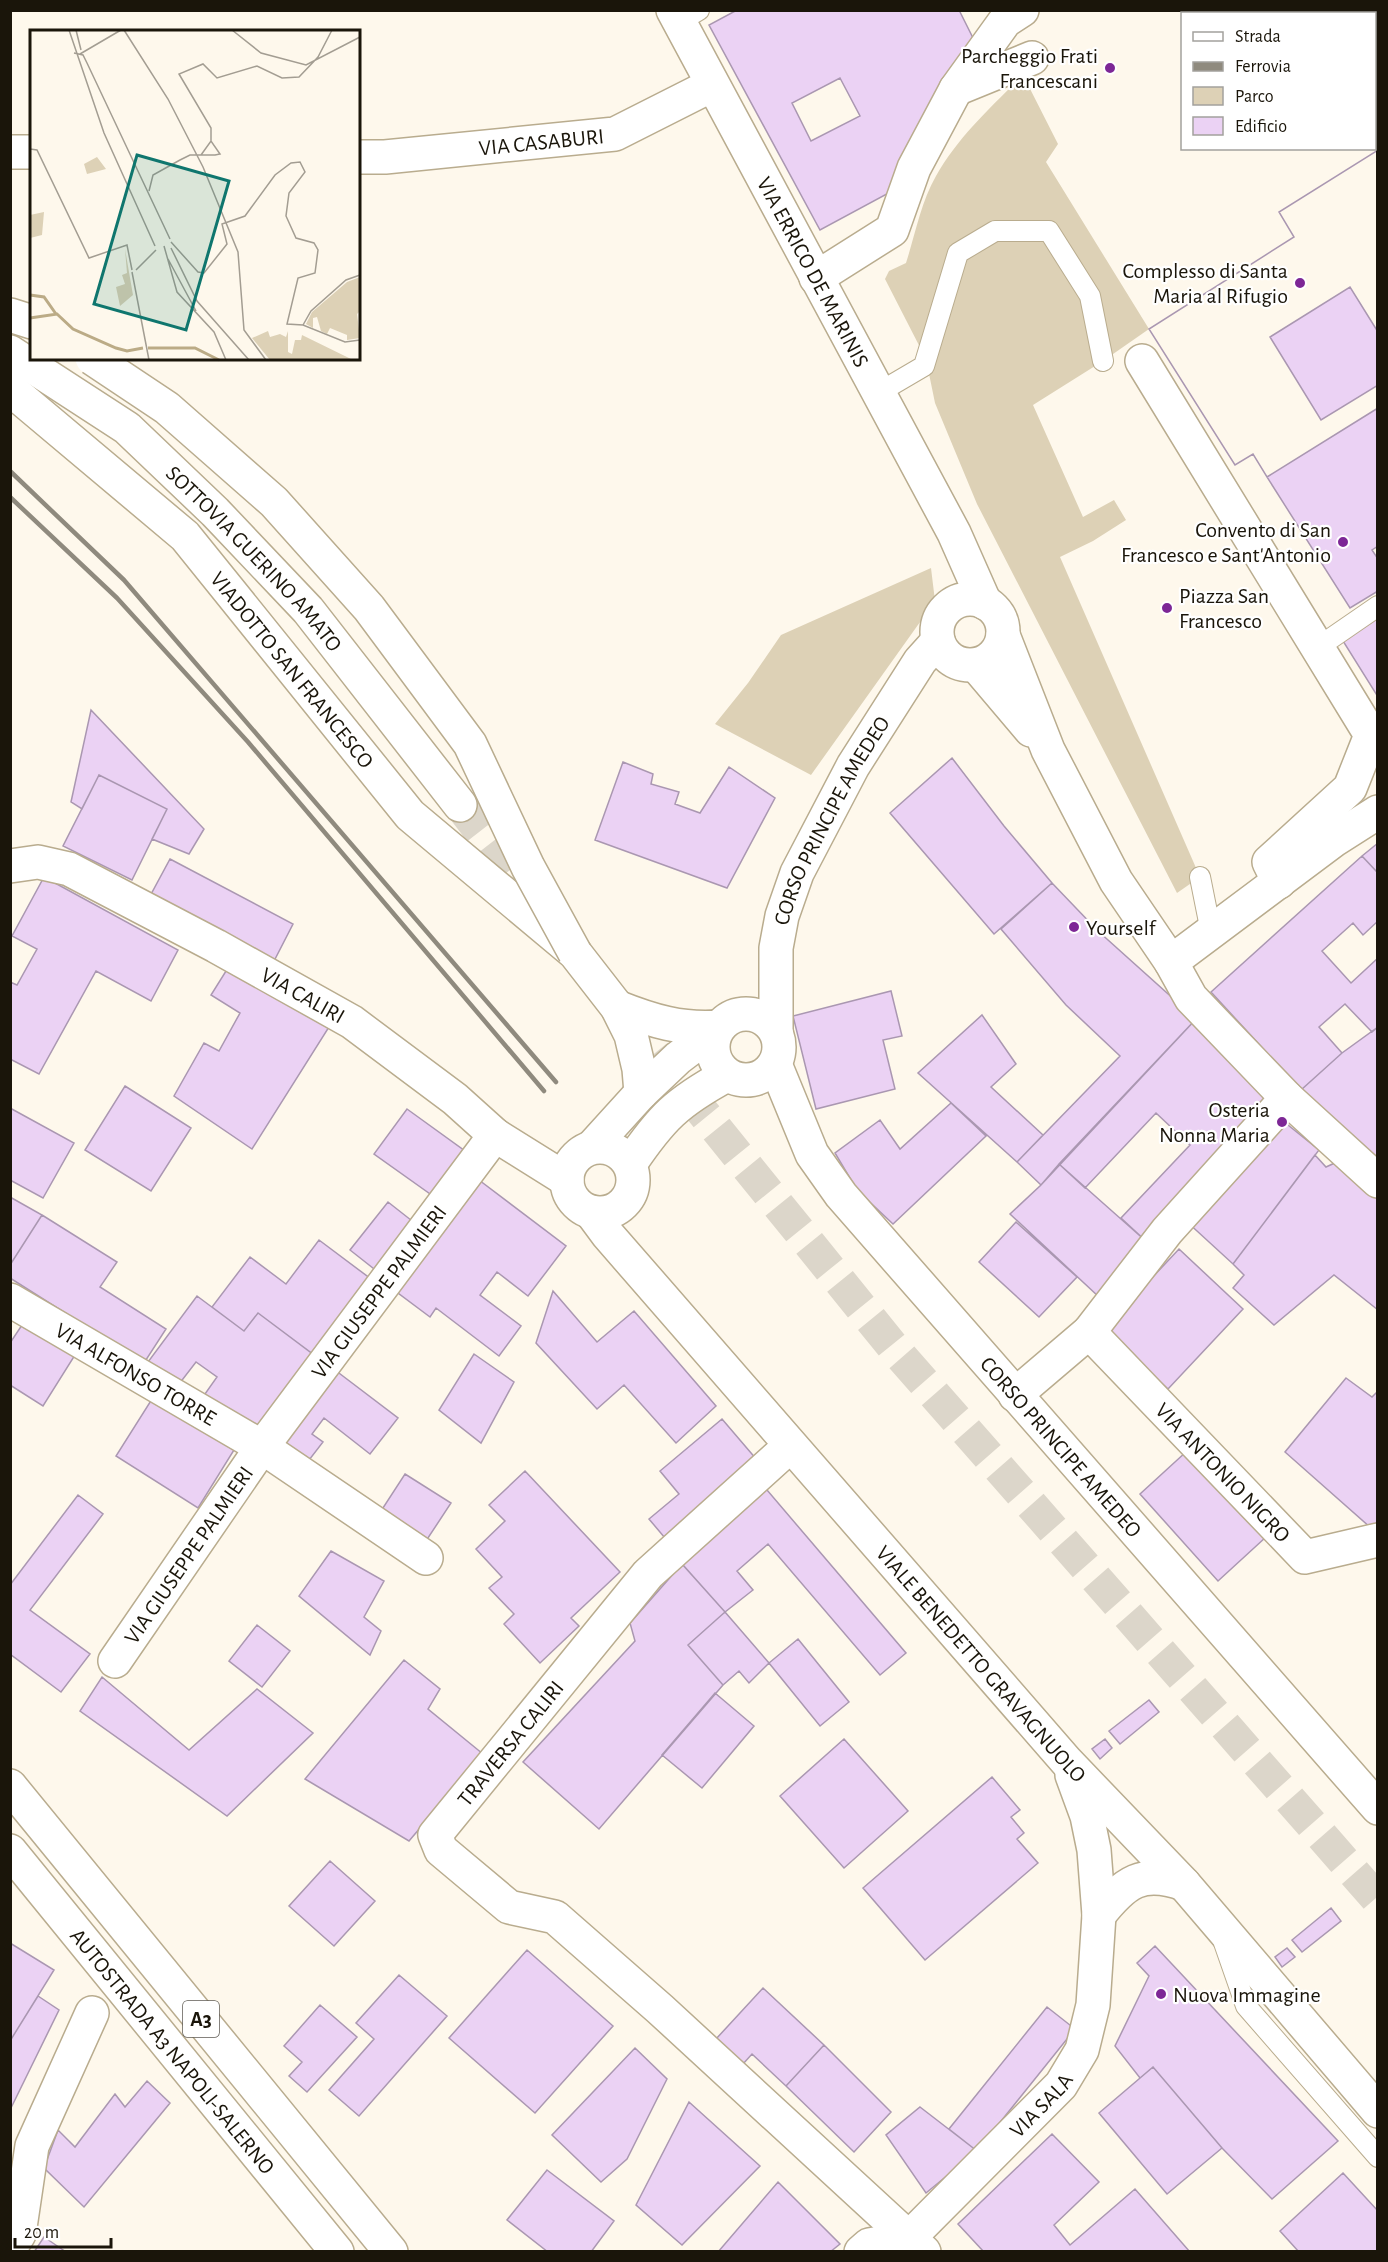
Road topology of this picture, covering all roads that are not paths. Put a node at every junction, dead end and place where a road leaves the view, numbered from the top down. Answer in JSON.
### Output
{"nodes":[{"id":1,"x":1022,"y":10,"type":"edge"},
{"id":2,"x":685,"y":21,"type":"edge"},
{"id":3,"x":1032,"y":58,"type":"dead end"},
{"id":4,"x":712,"y":85,"type":"junction"},
{"id":5,"x":956,"y":89,"type":"junction"},
{"id":6,"x":10,"y":152,"type":"edge"},
{"id":7,"x":30,"y":152,"type":"edge"},
{"id":8,"x":360,"y":156,"type":"edge"},
{"id":9,"x":816,"y":278,"type":"junction"},
{"id":10,"x":10,"y":315,"type":"edge"},
{"id":11,"x":30,"y":321,"type":"edge"},
{"id":12,"x":10,"y":352,"type":"edge"},
{"id":13,"x":95,"y":360,"type":"edge"},
{"id":14,"x":1103,"y":361,"type":"dead end"},
{"id":15,"x":1142,"y":361,"type":"dead end"},
{"id":16,"x":10,"y":389,"type":"edge"},
{"id":17,"x":878,"y":393,"type":"junction"},
{"id":18,"x":954,"y":533,"type":"junction"},
{"id":19,"x":986,"y":603,"type":"junction"},
{"id":20,"x":1377,"y":606,"type":"edge"},
{"id":21,"x":947,"y":608,"type":"junction"},
{"id":22,"x":1003,"y":635,"type":"junction"},
{"id":23,"x":1317,"y":648,"type":"junction"},
{"id":24,"x":957,"y":656,"type":"junction"},
{"id":25,"x":1048,"y":750,"type":"junction"},
{"id":26,"x":460,"y":805,"type":"tunnel mouth"},
{"id":27,"x":1377,"y":812,"type":"edge"},
{"id":28,"x":11,"y":866,"type":"edge"},
{"id":29,"x":1200,"y":877,"type":"dead end"},
{"id":30,"x":1279,"y":882,"type":"junction"},
{"id":31,"x":1211,"y":932,"type":"junction"},
{"id":32,"x":776,"y":948,"type":"junction"},
{"id":33,"x":575,"y":953,"type":"junction"},
{"id":34,"x":1171,"y":962,"type":"junction"},
{"id":35,"x":617,"y":1007,"type":"junction"},
{"id":36,"x":728,"y":1021,"type":"junction"},
{"id":37,"x":776,"y":1032,"type":"junction"},
{"id":38,"x":775,"y":1064,"type":"junction"},
{"id":39,"x":727,"y":1075,"type":"junction"},
{"id":40,"x":641,"y":1093,"type":"junction"},
{"id":41,"x":1287,"y":1098,"type":"junction"},
{"id":42,"x":495,"y":1135,"type":"junction"},
{"id":43,"x":592,"y":1147,"type":"junction"},
{"id":44,"x":630,"y":1164,"type":"junction"},
{"id":45,"x":567,"y":1180,"type":"junction"},
{"id":46,"x":1377,"y":1181,"type":"edge"},
{"id":47,"x":591,"y":1212,"type":"junction"},
{"id":48,"x":10,"y":1300,"type":"edge"},
{"id":49,"x":1089,"y":1332,"type":"junction"},
{"id":50,"x":1015,"y":1395,"type":"junction"},
{"id":51,"x":790,"y":1446,"type":"junction"},
{"id":52,"x":262,"y":1447,"type":"junction"},
{"id":53,"x":1377,"y":1540,"type":"edge"},
{"id":54,"x":426,"y":1558,"type":"dead end"},
{"id":55,"x":115,"y":1662,"type":"dead end"},
{"id":56,"x":1067,"y":1762,"type":"junction"},
{"id":57,"x":10,"y":1786,"type":"edge"},
{"id":58,"x":1377,"y":1808,"type":"edge"},
{"id":59,"x":10,"y":1851,"type":"edge"},
{"id":60,"x":1184,"y":1884,"type":"junction"},
{"id":61,"x":1100,"y":1915,"type":"junction"},
{"id":62,"x":1216,"y":1922,"type":"junction"},
{"id":63,"x":92,"y":2013,"type":"dead end"},
{"id":64,"x":1377,"y":2111,"type":"edge"},
{"id":65,"x":1377,"y":2157,"type":"edge"},
{"id":66,"x":13,"y":2236,"type":"edge"},
{"id":67,"x":909,"y":2247,"type":"edge"},
{"id":68,"x":337,"y":2252,"type":"edge"},
{"id":69,"x":391,"y":2252,"type":"edge"},
{"id":70,"x":861,"y":2252,"type":"edge"}],
"edges":[{"from":1,"to":5,"type":"main road"},
{"from":2,"to":4,"type":"main road","name":"VIA ERRICO DE MARINIS"},
{"from":3,"to":5,"type":"main road"},
{"from":4,"to":8,"type":"main road","name":"VIA CASABURI"},
{"from":4,"to":9,"type":"main road","name":"VIA ERRICO DE MARINIS"},
{"from":5,"to":9,"type":"main road"},
{"from":6,"to":7,"type":"main road"},
{"from":9,"to":17,"type":"main road","name":"VIA ERRICO DE MARINIS"},
{"from":10,"to":11,"type":"main road"},
{"from":12,"to":26,"type":"main road","name":"SOTTOVIA GUERINO AMATO"},
{"from":13,"to":33,"type":"main road","name":"VIADOTTO SAN FRANCESCO","bridge":true},
{"from":14,"to":17,"type":"lane"},
{"from":15,"to":23,"type":"main road"},
{"from":16,"to":33,"type":"main road","name":"VIADOTTO SAN FRANCESCO"},
{"from":17,"to":18,"type":"main road","name":"VIA ERRICO DE MARINIS"},
{"from":18,"to":19,"type":"main road","name":"VIA ERRICO DE MARINIS"},
{"from":18,"to":21,"type":"main road"},
{"from":19,"to":21,"type":"main road"},
{"from":19,"to":22,"type":"main road"},
{"from":20,"to":23,"type":"lane"},
{"from":21,"to":24,"type":"main road"},
{"from":22,"to":24,"type":"main road"},
{"from":22,"to":25,"type":"main road"},
{"from":23,"to":30,"type":"main road"},
{"from":24,"to":25,"type":"main road"},
{"from":24,"to":32,"type":"main road","name":"CORSO PRINCIPE AMEDEO"},
{"from":25,"to":34,"type":"main road"},
{"from":27,"to":30,"type":"main road"},
{"from":28,"to":42,"type":"main road","name":"VIA CALIRI"},
{"from":29,"to":31,"type":"lane"},
{"from":30,"to":31,"type":"main road"},
{"from":31,"to":34,"type":"main road"},
{"from":32,"to":36,"type":"main road","name":"CORSO PRINCIPE AMEDEO"},
{"from":32,"to":37,"type":"main road","name":"CORSO PRINCIPE AMEDEO"},
{"from":33,"to":35,"type":"main road","name":"VIADOTTO SAN FRANCESCO"},
{"from":34,"to":41,"type":"main road"},
{"from":35,"to":36,"type":"main road","name":"VIADOTTO SAN FRANCESCO"},
{"from":35,"to":40,"type":"main road","name":"VIADOTTO SAN FRANCESCO"},
{"from":36,"to":37,"type":"main road"},
{"from":36,"to":39,"type":"main road","name":"CORSO PRINCIPE AMEDEO"},
{"from":36,"to":40,"type":"main road"},
{"from":37,"to":38,"type":"main road","name":"CORSO PRINCIPE AMEDEO"},
{"from":38,"to":39,"type":"main road"},
{"from":38,"to":50,"type":"main road","name":"CORSO PRINCIPE AMEDEO"},
{"from":39,"to":44,"type":"main road"},
{"from":40,"to":43,"type":"main road"},
{"from":41,"to":46,"type":"main road"},
{"from":41,"to":49,"type":"main road"},
{"from":42,"to":45,"type":"main road","name":"VIA CALIRI"},
{"from":42,"to":52,"type":"main road","name":"VIA GIUSEPPE PALMIERI"},
{"from":43,"to":44,"type":"main road"},
{"from":43,"to":45,"type":"main road"},
{"from":44,"to":47,"type":"main road"},
{"from":45,"to":47,"type":"main road","name":"VIA CALIRI"},
{"from":47,"to":51,"type":"main road","name":"VIALE BENEDETTO GRAVAGNUOLO"},
{"from":48,"to":52,"type":"main road","name":"VIA ALFONSO TORRE"},
{"from":49,"to":50,"type":"main road"},
{"from":49,"to":53,"type":"main road","name":"VIA ANTONIO NIGRO"},
{"from":50,"to":58,"type":"main road","name":"CORSO PRINCIPE AMEDEO"},
{"from":51,"to":56,"type":"main road","name":"VIALE BENEDETTO GRAVAGNUOLO"},
{"from":51,"to":67,"type":"main road","name":"TRAVERSA CALIRI"},
{"from":52,"to":54,"type":"main road"},
{"from":52,"to":55,"type":"main road","name":"VIA GIUSEPPE PALMIERI"},
{"from":56,"to":60,"type":"main road","name":"VIALE BENEDETTO GRAVAGNUOLO"},
{"from":56,"to":61,"type":"main road","name":"VIA SALA"},
{"from":57,"to":69,"type":"main road","name":"AUTOSTRADA A3 NAPOLI-SALERNO","number":"A3"},
{"from":59,"to":68,"type":"main road","name":"AUTOSTRADA A3 NAPOLI-SALERNO","number":"A3"},
{"from":60,"to":61,"type":"main road"},
{"from":60,"to":62,"type":"main road","name":"VIALE BENEDETTO GRAVAGNUOLO"},
{"from":61,"to":67,"type":"main road","name":"VIA SALA"},
{"from":62,"to":64,"type":"main road","name":"VIALE BENEDETTO GRAVAGNUOLO"},
{"from":62,"to":65,"type":"lane"},
{"from":63,"to":66,"type":"main road"},
{"from":67,"to":70,"type":"main road"}]}
